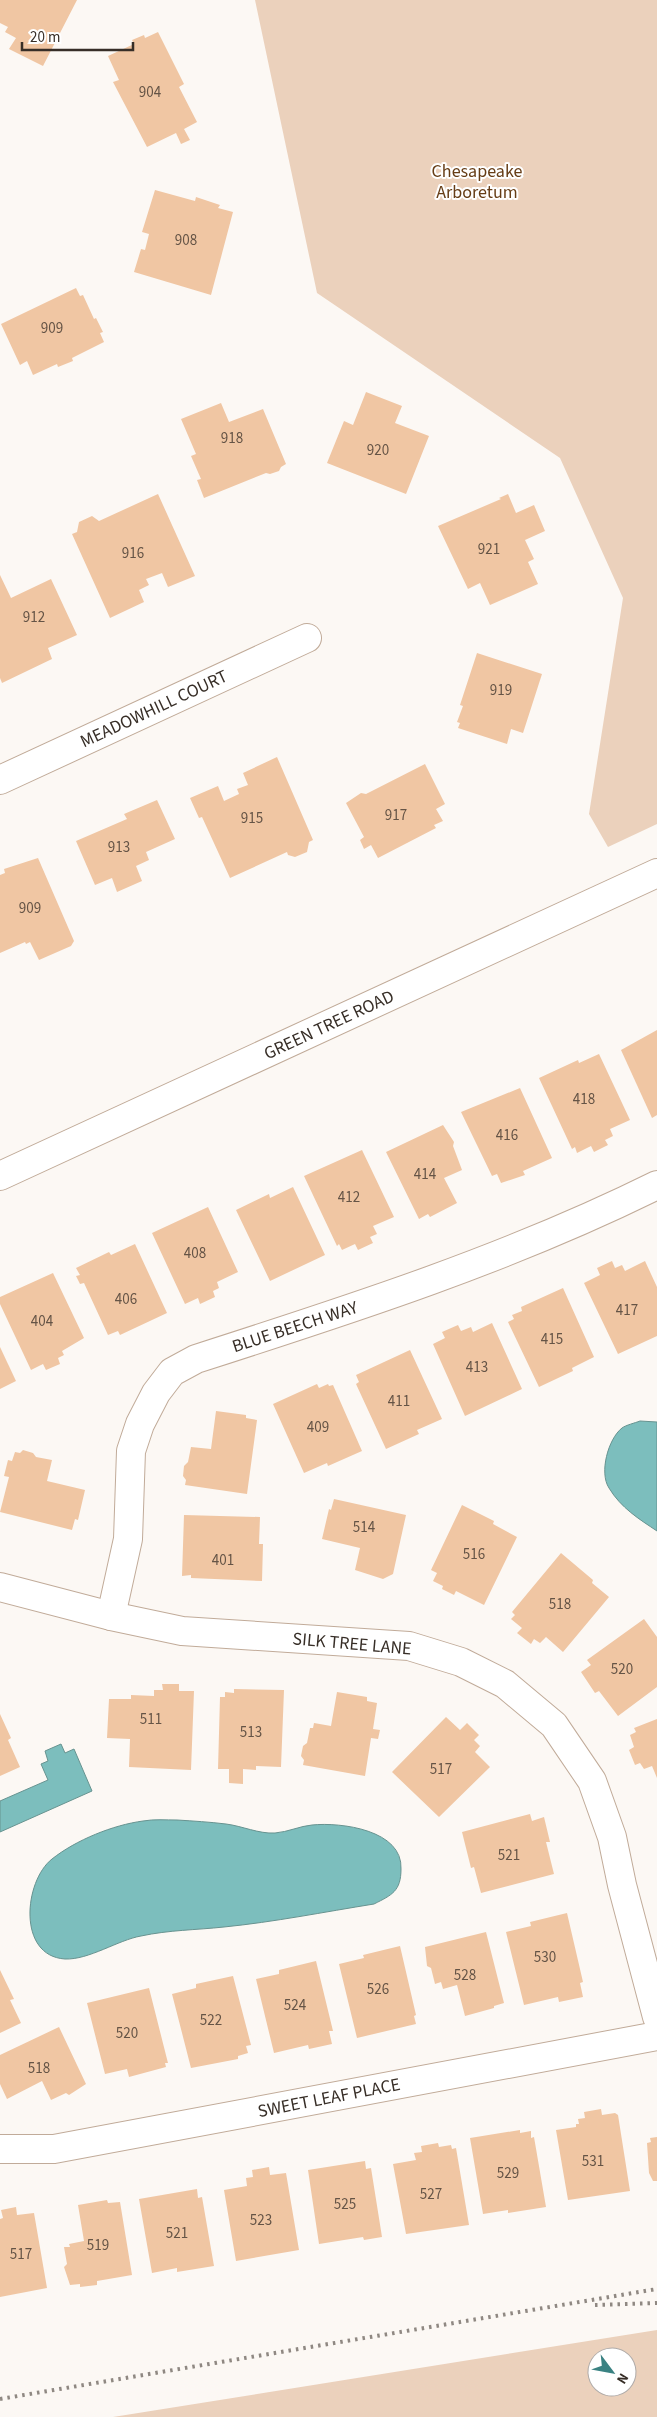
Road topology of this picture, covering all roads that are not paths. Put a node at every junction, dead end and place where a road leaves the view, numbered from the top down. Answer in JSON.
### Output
{"nodes":[{"id":1,"x":307,"y":638,"type":"dead end"},
{"id":2,"x":0,"y":780,"type":"edge"},
{"id":3,"x":657,"y":874,"type":"edge"},
{"id":4,"x":0,"y":1176,"type":"edge"},
{"id":5,"x":657,"y":1185,"type":"edge"},
{"id":6,"x":0,"y":1587,"type":"edge"},
{"id":7,"x":111,"y":1616,"type":"junction"},
{"id":8,"x":657,"y":2017,"type":"edge"},
{"id":9,"x":657,"y":2036,"type":"edge"},
{"id":10,"x":0,"y":2150,"type":"edge"}],
"edges":[{"from":1,"to":2,"type":"street","name":"MEADOWHILL COURT"},
{"from":3,"to":4,"type":"street","name":"GREEN TREE ROAD"},
{"from":5,"to":7,"type":"street","name":"BLUE BEECH WAY"},
{"from":6,"to":7,"type":"street","name":"SILK TREE LANE"},
{"from":7,"to":8,"type":"street","name":"SILK TREE LANE"},
{"from":9,"to":10,"type":"street","name":"SWEET LEAF PLACE"}]}
